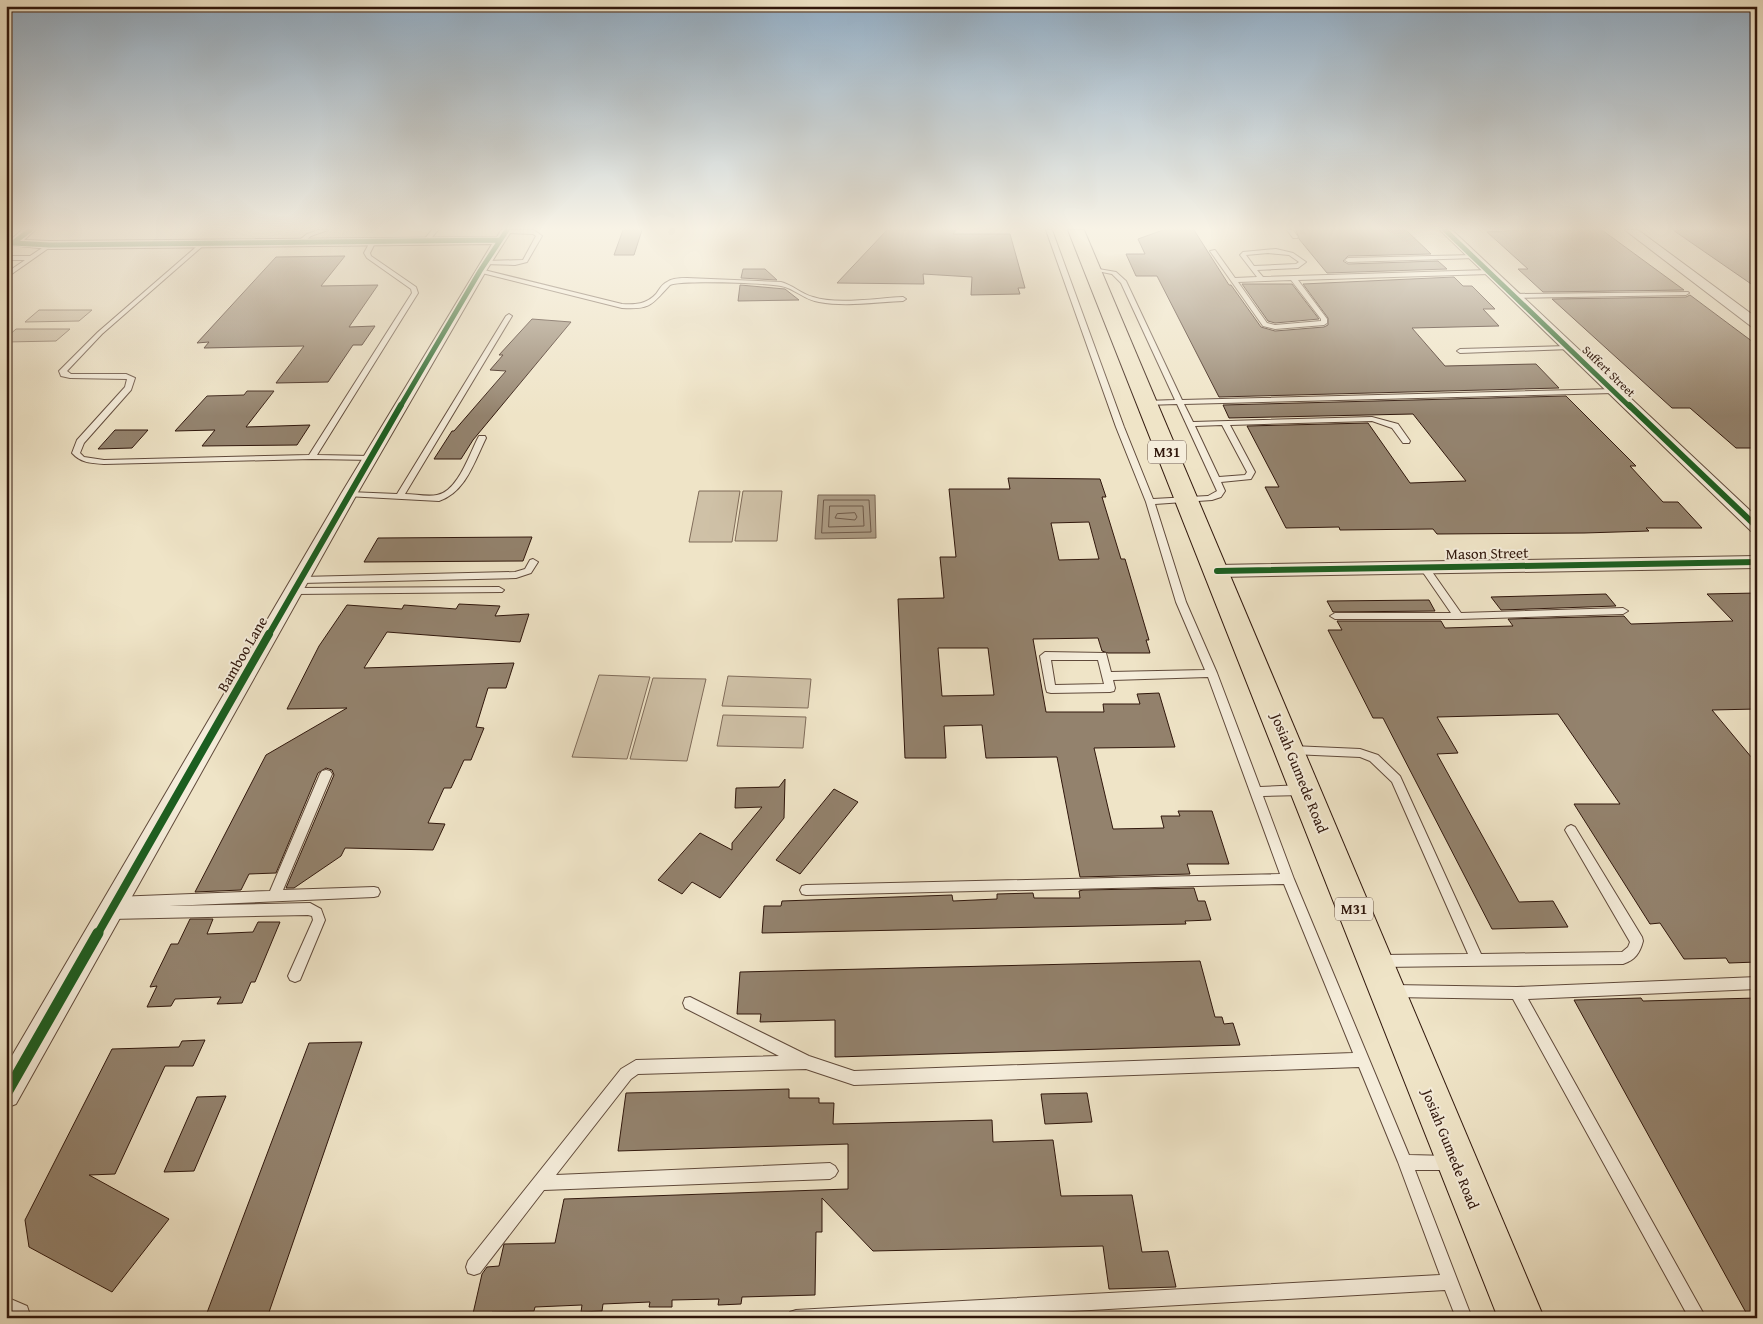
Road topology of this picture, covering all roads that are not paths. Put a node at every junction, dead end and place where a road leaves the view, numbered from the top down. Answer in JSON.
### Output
{"nodes":[{"id":1,"x":147,"y":292,"type":"edge"},
{"id":2,"x":415,"y":292,"type":"edge"},
{"id":3,"x":468,"y":292,"type":"edge"},
{"id":4,"x":571,"y":292,"type":"edge"},
{"id":5,"x":660,"y":292,"type":"edge"},
{"id":6,"x":799,"y":292,"type":"edge"},
{"id":7,"x":1071,"y":292,"type":"edge"},
{"id":8,"x":1100,"y":292,"type":"edge"},
{"id":9,"x":1129,"y":292,"type":"edge"},
{"id":10,"x":1241,"y":292,"type":"edge"},
{"id":11,"x":1303,"y":292,"type":"edge"},
{"id":12,"x":1510,"y":292,"type":"edge"},
{"id":13,"x":1713,"y":292,"type":"edge"},
{"id":14,"x":1686,"y":293,"type":"dead end"},
{"id":15,"x":1514,"y":296,"type":"junction"},
{"id":16,"x":902,"y":299,"type":"dead end"},
{"id":17,"x":509,"y":316,"type":"dead end"},
{"id":18,"x":1757,"y":324,"type":"edge"},
{"id":19,"x":1568,"y":348,"type":"junction"},
{"id":20,"x":1460,"y":351,"type":"dead end"},
{"id":21,"x":1614,"y":391,"type":"junction"},
{"id":22,"x":1181,"y":402,"type":"junction"},
{"id":23,"x":1146,"y":403,"type":"junction"},
{"id":24,"x":1225,"y":423,"type":"junction"},
{"id":25,"x":1191,"y":424,"type":"junction"},
{"id":26,"x":482,"y":438,"type":"dead end"},
{"id":27,"x":1406,"y":441,"type":"dead end"},
{"id":28,"x":312,"y":457,"type":"junction"},
{"id":29,"x":371,"y":458,"type":"junction"},
{"id":30,"x":1217,"y":480,"type":"junction"},
{"id":31,"x":349,"y":494,"type":"junction"},
{"id":32,"x":400,"y":496,"type":"junction"},
{"id":33,"x":1188,"y":500,"type":"junction"},
{"id":34,"x":1150,"y":502,"type":"junction"},
{"id":35,"x":1757,"y":528,"type":"edge"},
{"id":36,"x":533,"y":562,"type":"dead end"},
{"id":37,"x":1757,"y":562,"type":"edge"},
{"id":38,"x":1425,"y":568,"type":"junction"},
{"id":39,"x":1218,"y":571,"type":"junction"},
{"id":40,"x":298,"y":585,"type":"junction"},
{"id":41,"x":499,"y":590,"type":"dead end"},
{"id":42,"x":1623,"y":611,"type":"dead end"},
{"id":43,"x":1335,"y":616,"type":"dead end"},
{"id":44,"x":1458,"y":616,"type":"junction"},
{"id":45,"x":1212,"y":673,"type":"junction"},
{"id":46,"x":1107,"y":676,"type":"junction"},
{"id":47,"x":1290,"y":750,"type":"junction"},
{"id":48,"x":326,"y":774,"type":"dead end"},
{"id":49,"x":1307,"y":790,"type":"junction"},
{"id":50,"x":1255,"y":792,"type":"junction"},
{"id":51,"x":1571,"y":830,"type":"dead end"},
{"id":52,"x":1288,"y":879,"type":"junction"},
{"id":53,"x":806,"y":890,"type":"dead end"},
{"id":54,"x":374,"y":892,"type":"dead end"},
{"id":55,"x":274,"y":896,"type":"junction"},
{"id":56,"x":112,"y":908,"type":"junction"},
{"id":57,"x":1477,"y":960,"type":"junction"},
{"id":58,"x":295,"y":976,"type":"dead end"},
{"id":59,"x":1381,"y":976,"type":"junction"},
{"id":60,"x":1757,"y":983,"type":"edge"},
{"id":61,"x":1516,"y":993,"type":"junction"},
{"id":62,"x":690,"y":1004,"type":"dead end"},
{"id":63,"x":1363,"y":1060,"type":"junction"},
{"id":64,"x":806,"y":1062,"type":"junction"},
{"id":65,"x":6,"y":1094,"type":"edge"},
{"id":66,"x":1405,"y":1162,"type":"junction"},
{"id":67,"x":1456,"y":1163,"type":"junction"},
{"id":68,"x":830,"y":1171,"type":"dead end"},
{"id":69,"x":540,"y":1183,"type":"junction"},
{"id":70,"x":474,"y":1267,"type":"dead end"},
{"id":71,"x":1450,"y":1282,"type":"junction"},
{"id":72,"x":6,"y":1313,"type":"edge"},
{"id":73,"x":14,"y":1318,"type":"edge"},
{"id":74,"x":796,"y":1318,"type":"edge"},
{"id":75,"x":1464,"y":1318,"type":"edge"},
{"id":76,"x":1521,"y":1318,"type":"edge"},
{"id":77,"x":1698,"y":1318,"type":"edge"}],
"edges":[{"from":1,"to":28,"type":"lane"},
{"from":2,"to":28,"type":"lane"},
{"from":3,"to":29,"type":"street","name":"Bamboo Lane"},
{"from":4,"to":5,"type":"lane"},
{"from":6,"to":16,"type":"lane"},
{"from":7,"to":34,"type":"lane"},
{"from":8,"to":23,"type":"main road","name":"Josiah Gumede Road","number":"M31"},
{"from":9,"to":22,"type":"lane"},
{"from":10,"to":11,"type":"lane"},
{"from":12,"to":15,"type":"street","name":"Suffert Street"},
{"from":13,"to":18,"type":"street"},
{"from":14,"to":15,"type":"lane"},
{"from":15,"to":19,"type":"street","name":"Suffert Street"},
{"from":17,"to":32,"type":"lane"},
{"from":19,"to":20,"type":"lane"},
{"from":19,"to":21,"type":"street","name":"Suffert Street"},
{"from":21,"to":22,"type":"lane"},
{"from":21,"to":35,"type":"street","name":"Suffert Street"},
{"from":22,"to":23,"type":"lane"},
{"from":22,"to":25,"type":"lane"},
{"from":23,"to":33,"type":"main road","name":"Josiah Gumede Road","number":"M31"},
{"from":24,"to":25,"type":"lane"},
{"from":24,"to":27,"type":"lane"},
{"from":24,"to":30,"type":"lane"},
{"from":25,"to":30,"type":"lane"},
{"from":26,"to":32,"type":"lane"},
{"from":28,"to":29,"type":"lane"},
{"from":29,"to":31,"type":"street","name":"Bamboo Lane"},
{"from":30,"to":33,"type":"lane"},
{"from":31,"to":32,"type":"lane"},
{"from":31,"to":40,"type":"street","name":"Bamboo Lane"},
{"from":33,"to":34,"type":"lane"},
{"from":33,"to":39,"type":"main road","name":"Josiah Gumede Road","number":"M31"},
{"from":34,"to":45,"type":"lane"},
{"from":36,"to":40,"type":"lane"},
{"from":37,"to":38,"type":"street","name":"Mason Street"},
{"from":38,"to":39,"type":"street","name":"Mason Street"},
{"from":38,"to":44,"type":"lane"},
{"from":39,"to":47,"type":"main road","name":"Josiah Gumede Road","number":"M31"},
{"from":40,"to":41,"type":"lane"},
{"from":40,"to":56,"type":"street","name":"Bamboo Lane"},
{"from":42,"to":44,"type":"lane"},
{"from":43,"to":44,"type":"lane"},
{"from":45,"to":46,"type":"lane"},
{"from":45,"to":50,"type":"lane"},
{"from":46,"to":46,"type":"lane"},
{"from":47,"to":49,"type":"main road","name":"Josiah Gumede Road","number":"M31"},
{"from":47,"to":57,"type":"lane"},
{"from":48,"to":55,"type":"lane"},
{"from":49,"to":50,"type":"lane"},
{"from":49,"to":59,"type":"main road","name":"Josiah Gumede Road","number":"M31"},
{"from":50,"to":52,"type":"lane"},
{"from":51,"to":57,"type":"lane"},
{"from":52,"to":53,"type":"lane"},
{"from":52,"to":63,"type":"lane"},
{"from":54,"to":55,"type":"lane"},
{"from":55,"to":56,"type":"lane"},
{"from":56,"to":58,"type":"lane"},
{"from":56,"to":65,"type":"street","name":"Bamboo Lane"},
{"from":57,"to":59,"type":"lane"},
{"from":59,"to":61,"type":"lane"},
{"from":59,"to":67,"type":"main road","name":"Josiah Gumede Road","number":"M31"},
{"from":60,"to":61,"type":"lane"},
{"from":61,"to":77,"type":"lane"},
{"from":62,"to":64,"type":"lane"},
{"from":63,"to":64,"type":"lane"},
{"from":63,"to":66,"type":"lane"},
{"from":64,"to":69,"type":"lane"},
{"from":66,"to":67,"type":"lane"},
{"from":66,"to":71,"type":"lane"},
{"from":67,"to":76,"type":"main road","name":"Josiah Gumede Road","number":"M31"},
{"from":68,"to":69,"type":"lane"},
{"from":69,"to":70,"type":"lane"},
{"from":71,"to":74,"type":"lane"},
{"from":71,"to":75,"type":"lane"},
{"from":72,"to":73,"type":"street"}]}
